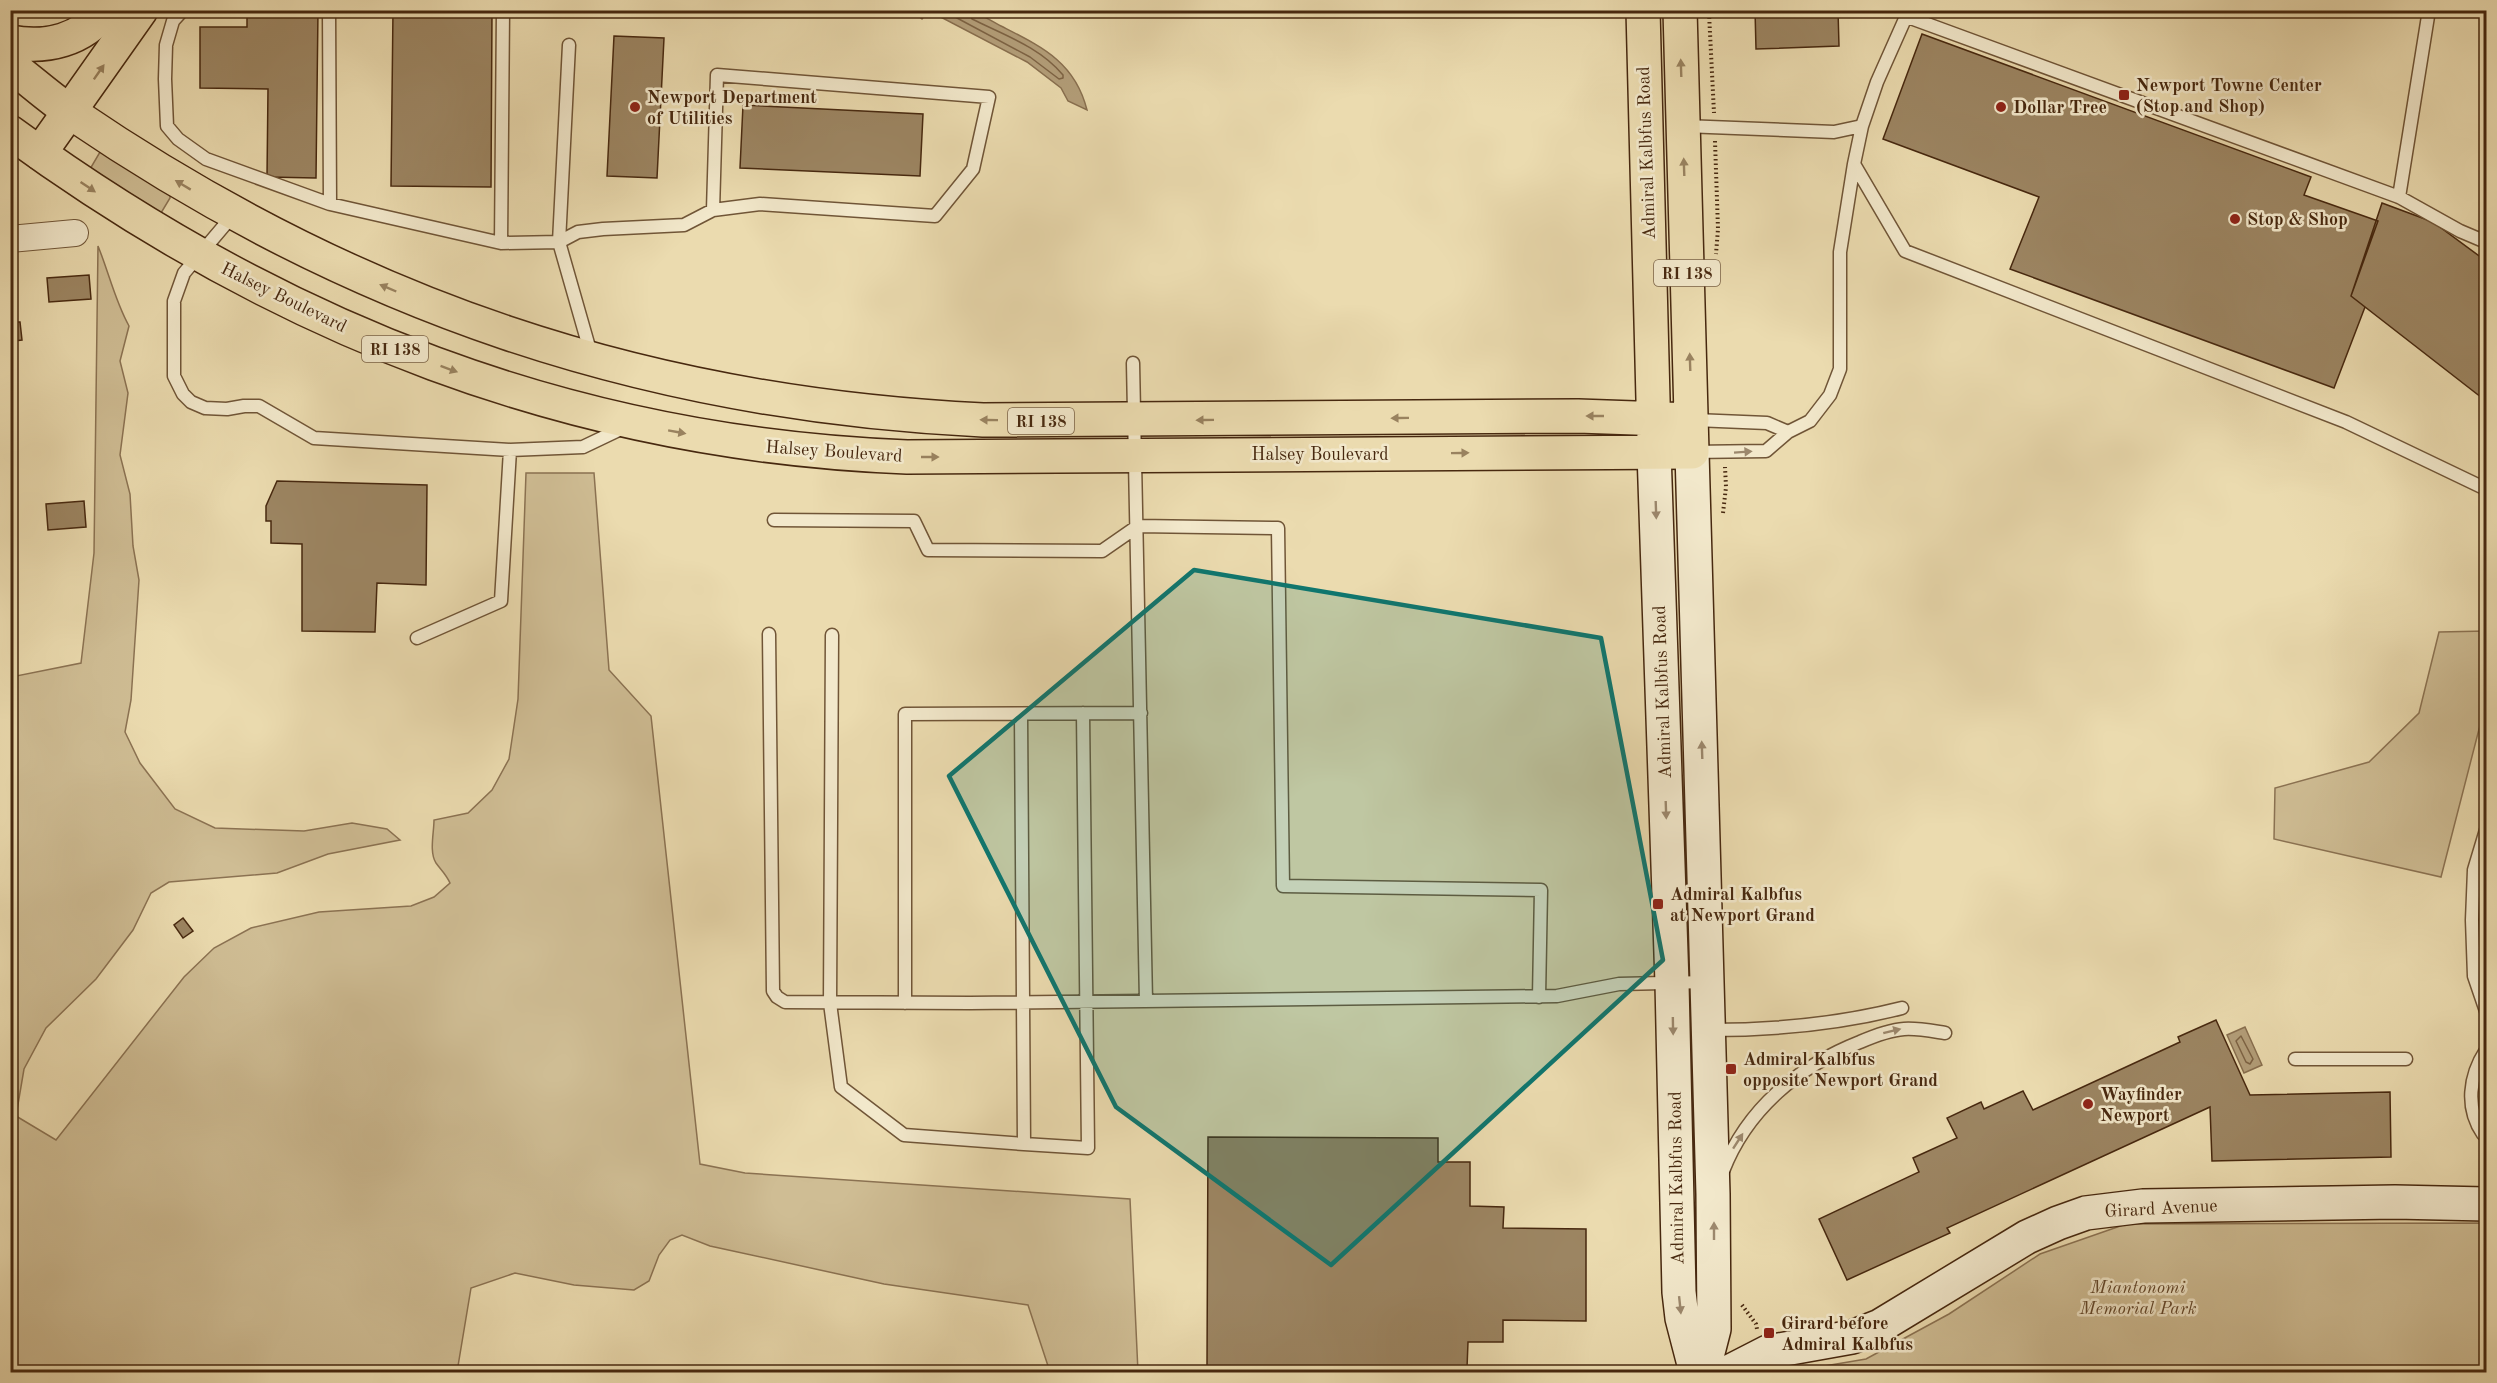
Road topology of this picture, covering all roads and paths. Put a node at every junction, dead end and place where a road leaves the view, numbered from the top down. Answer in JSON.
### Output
{"nodes":[{"id":1,"x":106,"y":10,"type":"edge"},
{"id":2,"x":141,"y":10,"type":"edge"},
{"id":3,"x":183,"y":10,"type":"edge"},
{"id":4,"x":329,"y":10,"type":"edge"},
{"id":5,"x":503,"y":10,"type":"edge"},
{"id":6,"x":1643,"y":10,"type":"edge"},
{"id":7,"x":1680,"y":10,"type":"edge"},
{"id":8,"x":1709,"y":10,"type":"edge"},
{"id":9,"x":2429,"y":10,"type":"edge"},
{"id":10,"x":1908,"y":14,"type":"edge"},
{"id":11,"x":10,"y":42,"type":"edge"},
{"id":12,"x":569,"y":45,"type":"dead end"},
{"id":13,"x":10,"y":65,"type":"edge"},
{"id":14,"x":70,"y":112,"type":"junction"},
{"id":15,"x":1714,"y":113,"type":"dead end"},
{"id":16,"x":1683,"y":126,"type":"junction"},
{"id":17,"x":1862,"y":126,"type":"junction"},
{"id":18,"x":10,"y":132,"type":"edge"},
{"id":19,"x":40,"y":153,"type":"junction"},
{"id":20,"x":1854,"y":164,"type":"junction"},
{"id":21,"x":2399,"y":197,"type":"junction"},
{"id":22,"x":330,"y":204,"type":"junction"},
{"id":23,"x":713,"y":210,"type":"junction"},
{"id":24,"x":234,"y":214,"type":"junction"},
{"id":25,"x":75,"y":233,"type":"dead end"},
{"id":26,"x":10,"y":239,"type":"edge"},
{"id":27,"x":559,"y":242,"type":"junction"},
{"id":28,"x":2487,"y":242,"type":"edge"},
{"id":29,"x":501,"y":243,"type":"junction"},
{"id":30,"x":199,"y":255,"type":"junction"},
{"id":31,"x":593,"y":360,"type":"junction"},
{"id":32,"x":1133,"y":363,"type":"dead end"},
{"id":33,"x":1654,"y":418,"type":"junction"},
{"id":34,"x":1135,"y":420,"type":"junction"},
{"id":35,"x":1692,"y":420,"type":"junction"},
{"id":36,"x":632,"y":423,"type":"junction"},
{"id":37,"x":1788,"y":432,"type":"junction"},
{"id":38,"x":510,"y":450,"type":"junction"},
{"id":39,"x":1654,"y":452,"type":"junction"},
{"id":40,"x":1692,"y":452,"type":"junction"},
{"id":41,"x":1137,"y":456,"type":"junction"},
{"id":42,"x":2487,"y":489,"type":"edge"},
{"id":43,"x":774,"y":520,"type":"dead end"},
{"id":44,"x":1138,"y":526,"type":"junction"},
{"id":45,"x":769,"y":634,"type":"dead end"},
{"id":46,"x":832,"y":635,"type":"dead end"},
{"id":47,"x":417,"y":638,"type":"dead end"},
{"id":48,"x":1083,"y":713,"type":"junction"},
{"id":49,"x":1141,"y":713,"type":"junction"},
{"id":50,"x":1021,"y":714,"type":"junction"},
{"id":51,"x":2487,"y":830,"type":"edge"},
{"id":52,"x":1708,"y":982,"type":"junction"},
{"id":53,"x":1672,"y":983,"type":"junction"},
{"id":54,"x":1539,"y":997,"type":"junction"},
{"id":55,"x":1146,"y":1001,"type":"junction"},
{"id":56,"x":1024,"y":1002,"type":"junction"},
{"id":57,"x":1086,"y":1002,"type":"junction"},
{"id":58,"x":830,"y":1003,"type":"junction"},
{"id":59,"x":904,"y":1003,"type":"junction"},
{"id":60,"x":2486,"y":1007,"type":"edge"},
{"id":61,"x":1902,"y":1008,"type":"dead end"},
{"id":62,"x":1710,"y":1030,"type":"junction"},
{"id":63,"x":1945,"y":1033,"type":"dead end"},
{"id":64,"x":2487,"y":1050,"type":"edge"},
{"id":65,"x":2295,"y":1059,"type":"dead end"},
{"id":66,"x":2406,"y":1059,"type":"dead end"},
{"id":67,"x":2487,"y":1135,"type":"edge"},
{"id":68,"x":1024,"y":1144,"type":"junction"},
{"id":69,"x":1713,"y":1194,"type":"junction"},
{"id":70,"x":2487,"y":1204,"type":"edge"},
{"id":71,"x":1695,"y":1372,"type":"edge"},
{"id":72,"x":1703,"y":1372,"type":"edge"},
{"id":73,"x":1729,"y":1372,"type":"edge"}],
"edges":[{"from":1,"to":11,"type":"main road"},
{"from":14,"to":2,"type":"main road","one_way":true},
{"from":3,"to":22,"type":"lane"},
{"from":4,"to":22,"type":"lane"},
{"from":5,"to":29,"type":"lane"},
{"from":6,"to":33,"type":"main road","name":"Admiral Kalbfus Road","number":"RI 138"},
{"from":16,"to":7,"type":"main road","name":"Admiral Kalbfus Road","number":"RI 138","one_way":true},
{"from":8,"to":15,"type":"path"},
{"from":9,"to":21,"type":"lane"},
{"from":10,"to":17,"type":"lane"},
{"from":10,"to":21,"type":"lane"},
{"from":12,"to":27,"type":"lane"},
{"from":13,"to":14,"type":"main road","number":"RI 138"},
{"from":14,"to":19,"type":"main road"},
{"from":24,"to":14,"type":"main road","name":"Halsey Boulevard","number":"RI 138","one_way":true},
{"from":16,"to":17,"type":"lane"},
{"from":35,"to":16,"type":"main road","name":"Admiral Kalbfus Road","number":"RI 138","one_way":true},
{"from":17,"to":20,"type":"lane"},
{"from":18,"to":19,"type":"main road","number":"RI 138"},
{"from":19,"to":30,"type":"main road","name":"Halsey Boulevard","number":"RI 138","one_way":true},
{"from":20,"to":37,"type":"lane"},
{"from":20,"to":42,"type":"lane"},
{"from":21,"to":28,"type":"lane"},
{"from":22,"to":29,"type":"lane"},
{"from":23,"to":23,"type":"lane"},
{"from":23,"to":27,"type":"lane"},
{"from":24,"to":30,"type":"lane"},
{"from":31,"to":24,"type":"main road","name":"Halsey Boulevard","number":"RI 138","one_way":true},
{"from":25,"to":26,"type":"street"},
{"from":27,"to":29,"type":"lane"},
{"from":27,"to":31,"type":"lane"},
{"from":30,"to":36,"type":"main road","name":"Halsey Boulevard","number":"RI 138","one_way":true},
{"from":30,"to":38,"type":"lane"},
{"from":34,"to":31,"type":"main road","name":"Halsey Boulevard","number":"RI 138","one_way":true},
{"from":32,"to":34,"type":"lane"},
{"from":33,"to":34,"type":"main road","name":"Halsey Boulevard","number":"RI 138","one_way":true},
{"from":33,"to":35,"type":"main road","name":"Halsey Boulevard"},
{"from":33,"to":39,"type":"main road","name":"Admiral Kalbfus Road"},
{"from":34,"to":41,"type":"lane"},
{"from":35,"to":37,"type":"lane"},
{"from":35,"to":40,"type":"main road","name":"Admiral Kalbfus Road","number":"RI 138"},
{"from":36,"to":38,"type":"lane"},
{"from":36,"to":41,"type":"main road","name":"Halsey Boulevard","number":"RI 138","one_way":true},
{"from":40,"to":37,"type":"lane","one_way":true},
{"from":38,"to":47,"type":"lane"},
{"from":39,"to":40,"type":"main road","name":"Halsey Boulevard","number":"RI 138"},
{"from":41,"to":39,"type":"main road","name":"Halsey Boulevard","number":"RI 138","one_way":true},
{"from":39,"to":53,"type":"main road","name":"Admiral Kalbfus Road","one_way":true},
{"from":52,"to":40,"type":"main road","name":"Admiral Kalbfus Road","one_way":true},
{"from":41,"to":44,"type":"lane"},
{"from":43,"to":44,"type":"lane"},
{"from":44,"to":49,"type":"lane"},
{"from":44,"to":54,"type":"lane"},
{"from":45,"to":58,"type":"lane"},
{"from":46,"to":58,"type":"lane"},
{"from":48,"to":49,"type":"lane"},
{"from":48,"to":50,"type":"lane"},
{"from":48,"to":57,"type":"lane"},
{"from":49,"to":55,"type":"lane"},
{"from":50,"to":56,"type":"lane"},
{"from":50,"to":59,"type":"lane"},
{"from":51,"to":60,"type":"lane"},
{"from":52,"to":53,"type":"lane"},
{"from":52,"to":62,"type":"main road","name":"Admiral Kalbfus Road"},
{"from":53,"to":54,"type":"lane"},
{"from":53,"to":71,"type":"main road","name":"Admiral Kalbfus Road","one_way":true},
{"from":54,"to":55,"type":"lane"},
{"from":55,"to":57,"type":"lane"},
{"from":56,"to":57,"type":"lane"},
{"from":56,"to":59,"type":"lane"},
{"from":56,"to":68,"type":"lane"},
{"from":57,"to":68,"type":"lane"},
{"from":58,"to":59,"type":"lane"},
{"from":58,"to":68,"type":"lane"},
{"from":61,"to":62,"type":"lane"},
{"from":62,"to":69,"type":"main road","name":"Admiral Kalbfus Road"},
{"from":69,"to":63,"type":"lane","one_way":true},
{"from":64,"to":67,"type":"lane"},
{"from":65,"to":66,"type":"lane"},
{"from":72,"to":69,"type":"main road","name":"Admiral Kalbfus Road","one_way":true},
{"from":70,"to":73,"type":"main road","name":"Girard Avenue"}]}
